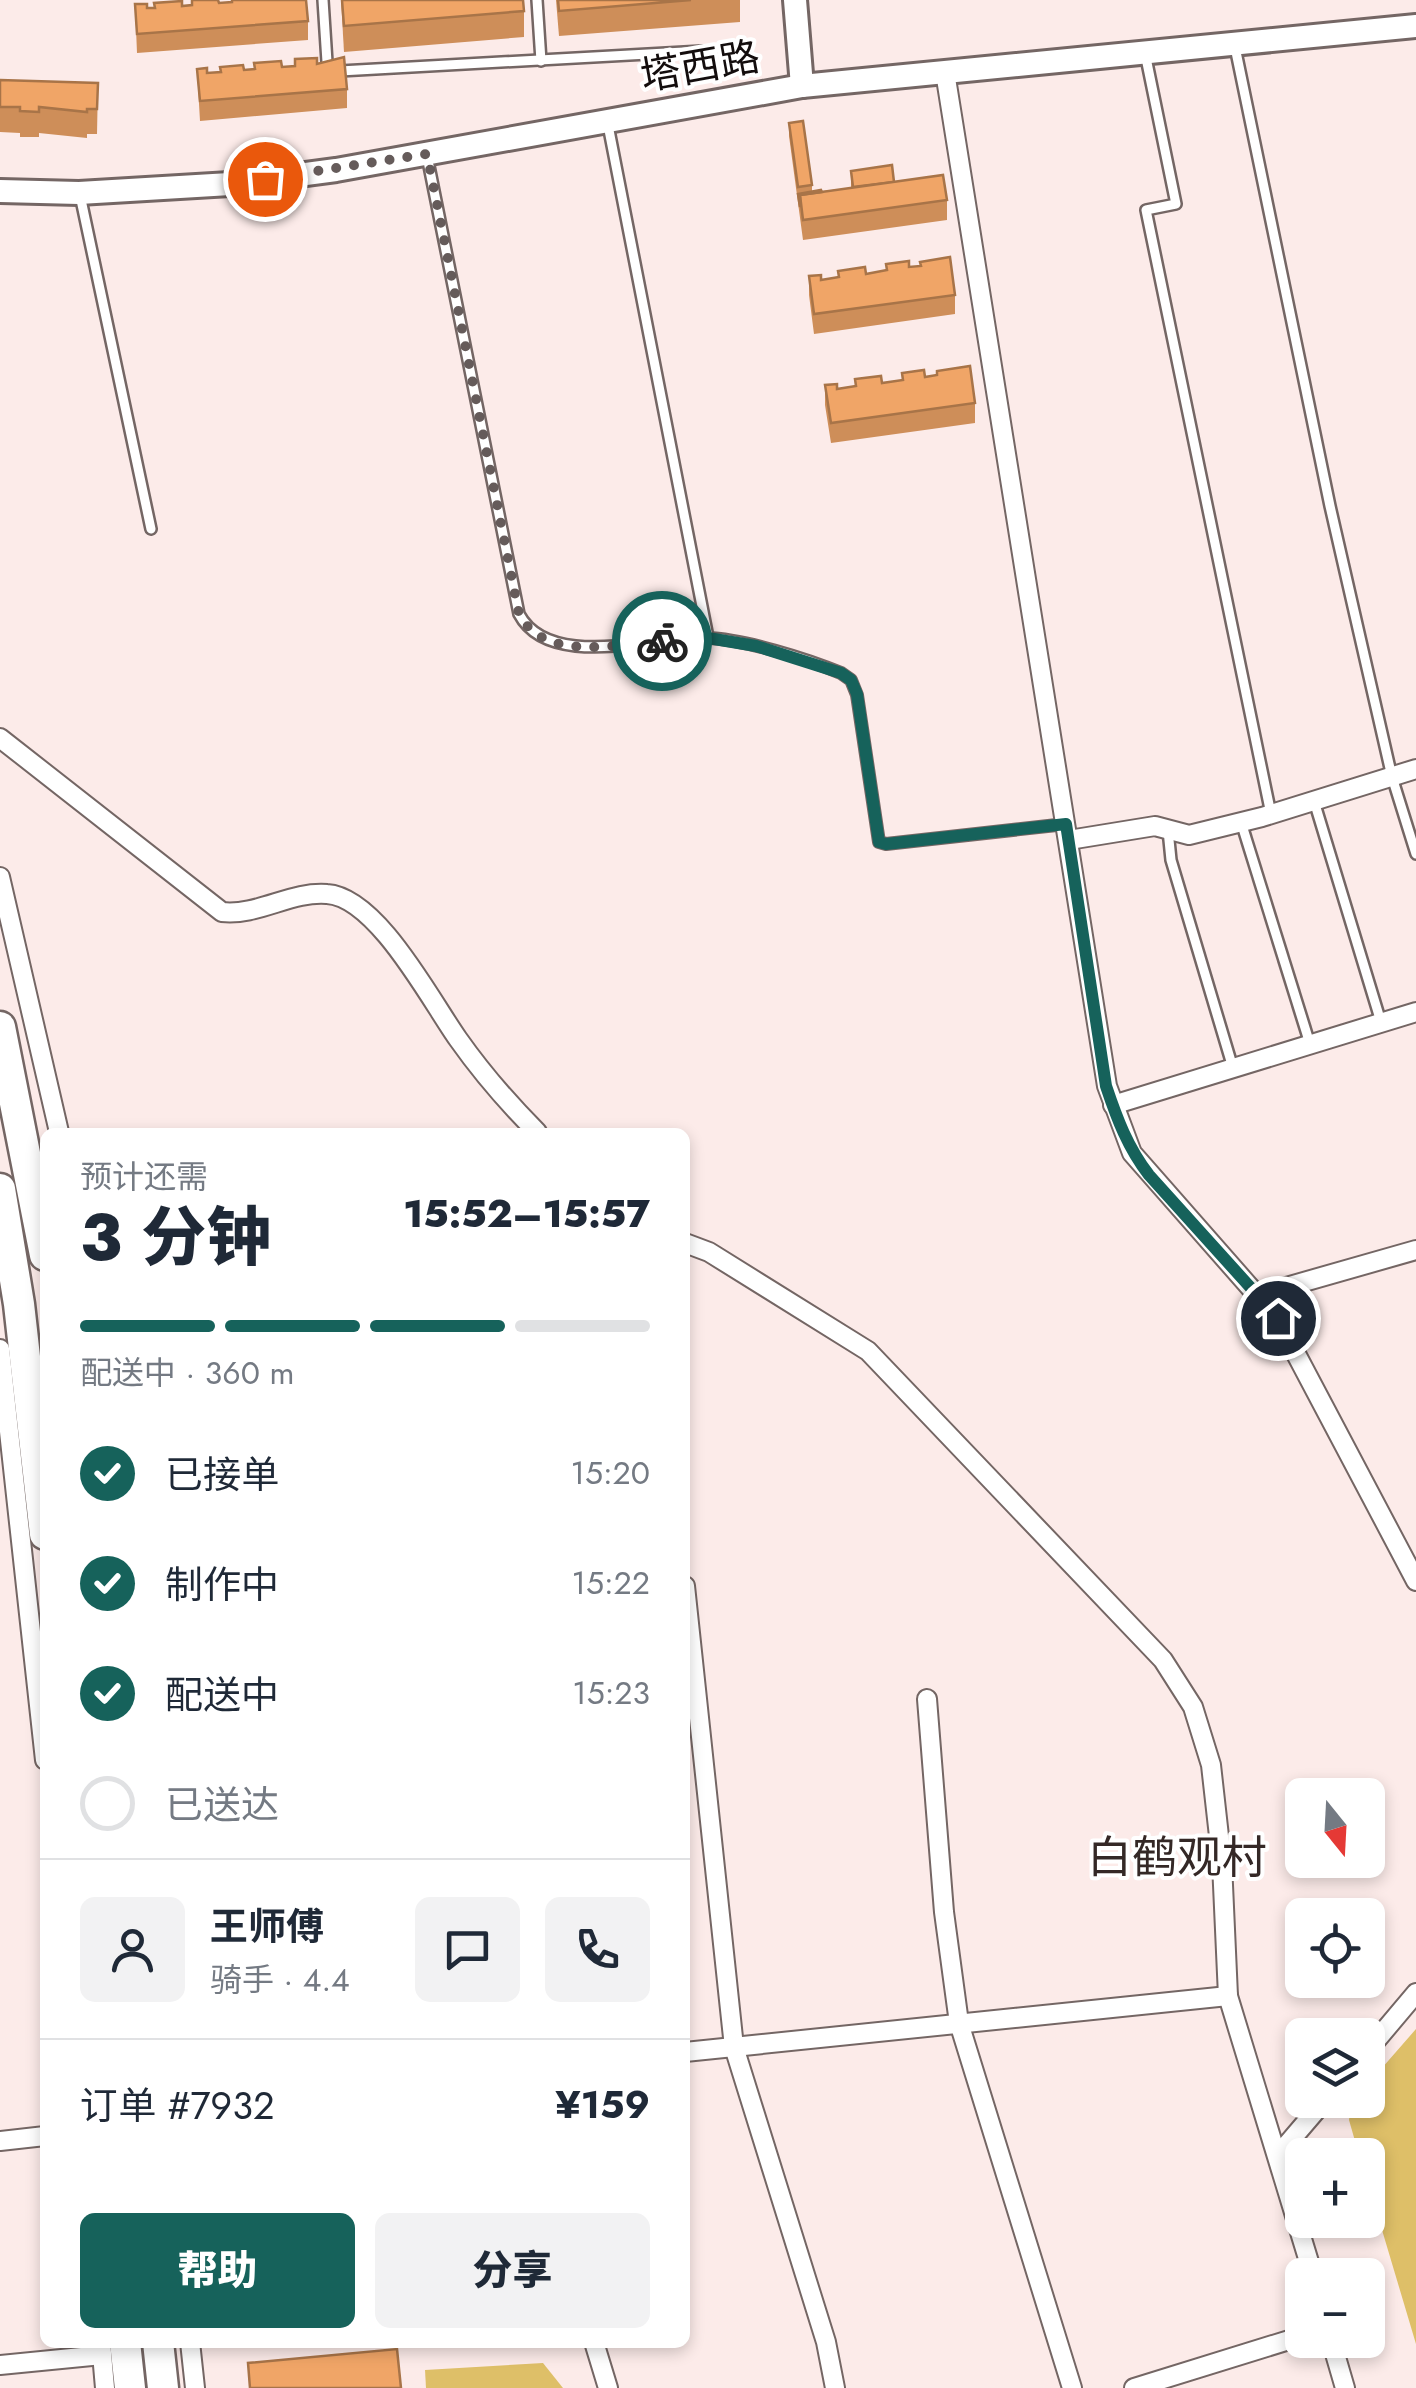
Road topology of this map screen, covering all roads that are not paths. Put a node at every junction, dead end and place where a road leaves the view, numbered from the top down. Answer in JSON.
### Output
{"nodes":[{"id":1,"x":323,"y":0,"type":"edge"},
{"id":2,"x":537,"y":0,"type":"edge"},
{"id":3,"x":794,"y":0,"type":"edge"},
{"id":4,"x":1416,"y":26,"type":"edge"},
{"id":5,"x":1234,"y":44,"type":"junction"},
{"id":6,"x":702,"y":51,"type":"dead end"},
{"id":7,"x":1145,"y":52,"type":"junction"},
{"id":8,"x":542,"y":61,"type":"junction"},
{"id":9,"x":944,"y":72,"type":"junction"},
{"id":10,"x":802,"y":86,"type":"junction"},
{"id":11,"x":607,"y":121,"type":"junction"},
{"id":12,"x":427,"y":154,"type":"junction"},
{"id":13,"x":0,"y":190,"type":"edge"},
{"id":14,"x":79,"y":193,"type":"junction"},
{"id":15,"x":151,"y":529,"type":"dead end"},
{"id":16,"x":708,"y":638,"type":"junction"},
{"id":17,"x":0,"y":738,"type":"edge"},
{"id":18,"x":1416,"y":769,"type":"edge"},
{"id":19,"x":1392,"y":777,"type":"junction"},
{"id":20,"x":1314,"y":801,"type":"junction"},
{"id":21,"x":1271,"y":814,"type":"junction"},
{"id":22,"x":1241,"y":822,"type":"junction"},
{"id":23,"x":1168,"y":828,"type":"junction"},
{"id":24,"x":1068,"y":832,"type":"junction"},
{"id":25,"x":1416,"y":854,"type":"edge"},
{"id":26,"x":0,"y":877,"type":"edge"},
{"id":27,"x":1416,"y":1012,"type":"edge"},
{"id":28,"x":1381,"y":1022,"type":"junction"},
{"id":29,"x":0,"y":1027,"type":"edge"},
{"id":30,"x":1310,"y":1044,"type":"junction"},
{"id":31,"x":1233,"y":1068,"type":"junction"},
{"id":32,"x":1112,"y":1105,"type":"junction"},
{"id":33,"x":57,"y":1128,"type":"edge"},
{"id":34,"x":533,"y":1128,"type":"edge"},
{"id":35,"x":0,"y":1188,"type":"edge"},
{"id":36,"x":40,"y":1230,"type":"edge"},
{"id":37,"x":690,"y":1245,"type":"edge"},
{"id":38,"x":1416,"y":1250,"type":"edge"},
{"id":39,"x":1258,"y":1296,"type":"junction"},
{"id":40,"x":0,"y":1350,"type":"edge"},
{"id":41,"x":40,"y":1488,"type":"edge"},
{"id":42,"x":1416,"y":1581,"type":"edge"},
{"id":43,"x":690,"y":1633,"type":"edge"},
{"id":44,"x":927,"y":1698,"type":"dead end"},
{"id":45,"x":40,"y":1714,"type":"edge"},
{"id":46,"x":1416,"y":1994,"type":"edge"},
{"id":47,"x":1228,"y":1996,"type":"junction"},
{"id":48,"x":960,"y":2023,"type":"junction"},
{"id":49,"x":1385,"y":2030,"type":"edge"},
{"id":50,"x":734,"y":2046,"type":"junction"},
{"id":51,"x":690,"y":2051,"type":"edge"},
{"id":52,"x":1309,"y":2118,"type":"edge"},
{"id":53,"x":40,"y":2136,"type":"edge"},
{"id":54,"x":0,"y":2140,"type":"edge"},
{"id":55,"x":1278,"y":2154,"type":"junction"},
{"id":56,"x":1308,"y":2258,"type":"edge"},
{"id":57,"x":1285,"y":2341,"type":"edge"},
{"id":58,"x":104,"y":2348,"type":"edge"},
{"id":59,"x":110,"y":2348,"type":"edge"},
{"id":60,"x":110,"y":2348,"type":"edge"},
{"id":61,"x":159,"y":2348,"type":"edge"},
{"id":62,"x":191,"y":2348,"type":"edge"},
{"id":63,"x":596,"y":2348,"type":"edge"},
{"id":64,"x":1336,"y":2358,"type":"edge"},
{"id":65,"x":0,"y":2365,"type":"edge"},
{"id":66,"x":106,"y":2388,"type":"edge"},
{"id":67,"x":130,"y":2388,"type":"edge"},
{"id":68,"x":163,"y":2388,"type":"edge"},
{"id":69,"x":195,"y":2388,"type":"edge"},
{"id":70,"x":608,"y":2388,"type":"edge"},
{"id":71,"x":835,"y":2388,"type":"edge"},
{"id":72,"x":1072,"y":2388,"type":"edge"},
{"id":73,"x":1134,"y":2388,"type":"edge"},
{"id":74,"x":1345,"y":2388,"type":"edge"}],
"edges":[{"from":1,"to":8,"type":"lane"},
{"from":2,"to":8,"type":"lane"},
{"from":3,"to":10,"type":"street"},
{"from":4,"to":5,"type":"street","name":"塔西路"},
{"from":5,"to":7,"type":"street","name":"塔西路"},
{"from":5,"to":19,"type":"lane"},
{"from":6,"to":8,"type":"lane"},
{"from":7,"to":9,"type":"street","name":"塔西路"},
{"from":7,"to":21,"type":"lane"},
{"from":9,"to":10,"type":"street","name":"塔西路"},
{"from":9,"to":24,"type":"street"},
{"from":10,"to":11,"type":"street","name":"塔西路"},
{"from":11,"to":12,"type":"street","name":"塔西路"},
{"from":11,"to":16,"type":"lane"},
{"from":12,"to":14,"type":"street","name":"塔西路"},
{"from":12,"to":16,"type":"lane"},
{"from":13,"to":14,"type":"street","name":"塔西路"},
{"from":14,"to":15,"type":"lane"},
{"from":16,"to":24,"type":"lane"},
{"from":17,"to":34,"type":"street"},
{"from":18,"to":19,"type":"street"},
{"from":19,"to":20,"type":"street"},
{"from":19,"to":25,"type":"lane"},
{"from":20,"to":21,"type":"street"},
{"from":20,"to":28,"type":"lane"},
{"from":21,"to":22,"type":"street"},
{"from":22,"to":23,"type":"street"},
{"from":22,"to":30,"type":"lane"},
{"from":23,"to":24,"type":"street"},
{"from":23,"to":31,"type":"lane"},
{"from":24,"to":32,"type":"street"},
{"from":26,"to":33,"type":"street"},
{"from":27,"to":28,"type":"street"},
{"from":28,"to":30,"type":"street"},
{"from":29,"to":36,"type":"main road"},
{"from":30,"to":31,"type":"street"},
{"from":31,"to":32,"type":"street"},
{"from":32,"to":39,"type":"street"},
{"from":35,"to":41,"type":"main road"},
{"from":37,"to":47,"type":"street"},
{"from":38,"to":39,"type":"street"},
{"from":39,"to":42,"type":"street"},
{"from":40,"to":45,"type":"street"},
{"from":43,"to":50,"type":"street"},
{"from":44,"to":48,"type":"street"},
{"from":46,"to":49,"type":"street"},
{"from":47,"to":48,"type":"street"},
{"from":47,"to":55,"type":"street"},
{"from":48,"to":50,"type":"street"},
{"from":48,"to":72,"type":"street"},
{"from":50,"to":51,"type":"street"},
{"from":50,"to":71,"type":"street"},
{"from":52,"to":55,"type":"street"},
{"from":53,"to":54,"type":"street"},
{"from":55,"to":56,"type":"street"},
{"from":57,"to":73,"type":"street"},
{"from":58,"to":65,"type":"street"},
{"from":59,"to":66,"type":"street"},
{"from":60,"to":67,"type":"main road"},
{"from":61,"to":68,"type":"main road"},
{"from":62,"to":69,"type":"street"},
{"from":63,"to":70,"type":"street"},
{"from":64,"to":74,"type":"street"}]}
